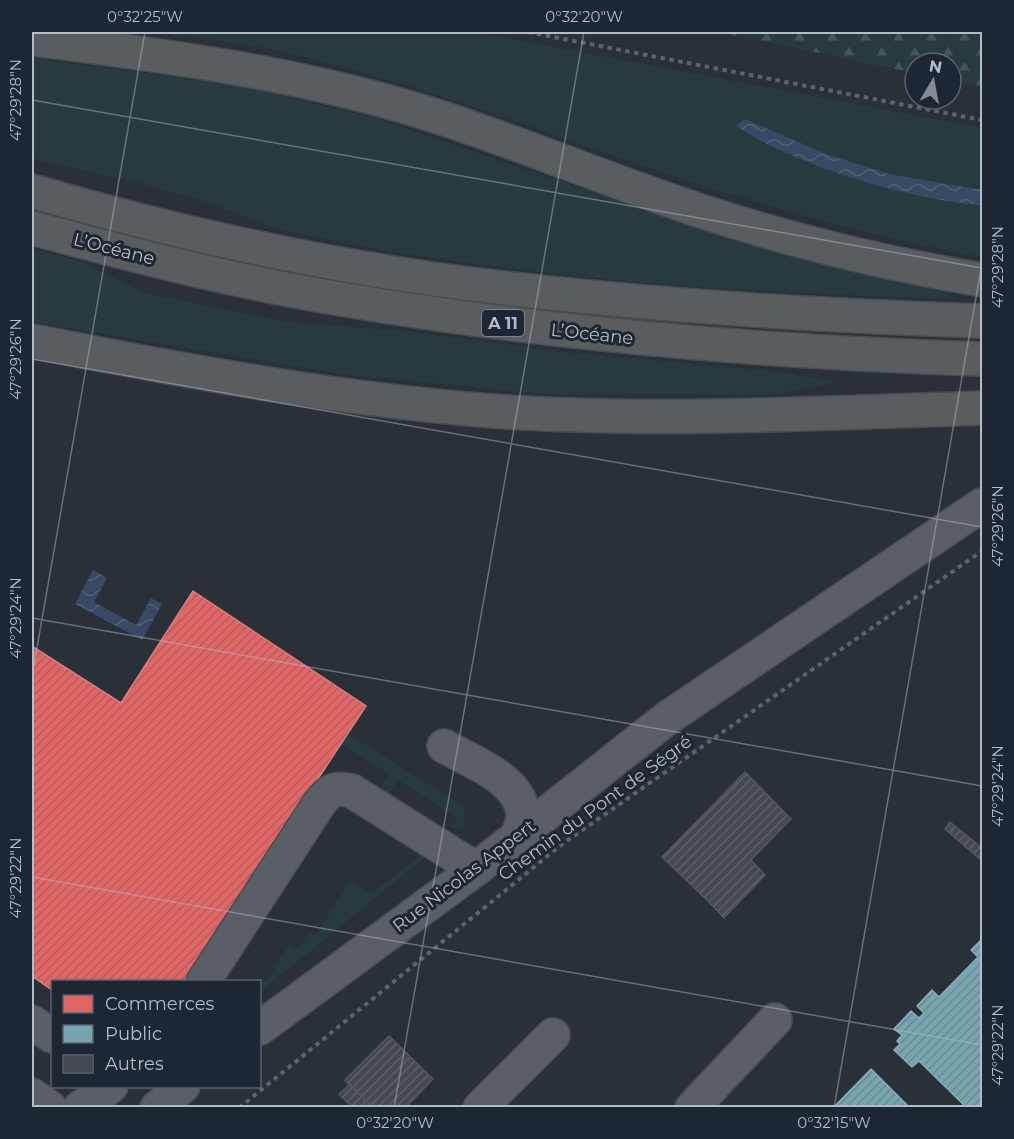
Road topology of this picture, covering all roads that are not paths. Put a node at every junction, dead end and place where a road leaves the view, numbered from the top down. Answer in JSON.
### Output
{"nodes":[{"id":1,"x":32,"y":39,"type":"edge"},
{"id":2,"x":32,"y":191,"type":"edge"},
{"id":3,"x":32,"y":228,"type":"edge"},
{"id":4,"x":982,"y":280,"type":"edge"},
{"id":5,"x":982,"y":321,"type":"edge"},
{"id":6,"x":32,"y":341,"type":"edge"},
{"id":7,"x":982,"y":359,"type":"edge"},
{"id":8,"x":982,"y":408,"type":"edge"},
{"id":9,"x":982,"y":505,"type":"edge"},
{"id":10,"x":444,"y":746,"type":"dead end"},
{"id":11,"x":517,"y":837,"type":"junction"},
{"id":12,"x":476,"y":869,"type":"junction"},
{"id":13,"x":204,"y":980,"type":"edge"},
{"id":14,"x":775,"y":1020,"type":"dead end"},
{"id":15,"x":32,"y":1022,"type":"edge"},
{"id":16,"x":261,"y":1027,"type":"edge"},
{"id":17,"x":51,"y":1035,"type":"edge"},
{"id":18,"x":553,"y":1035,"type":"dead end"},
{"id":19,"x":108,"y":1088,"type":"edge"},
{"id":20,"x":131,"y":1088,"type":"edge"},
{"id":21,"x":181,"y":1088,"type":"edge"},
{"id":22,"x":32,"y":1095,"type":"edge"},
{"id":23,"x":50,"y":1107,"type":"edge"},
{"id":24,"x":80,"y":1107,"type":"edge"},
{"id":25,"x":150,"y":1107,"type":"edge"},
{"id":26,"x":157,"y":1107,"type":"edge"},
{"id":27,"x":480,"y":1107,"type":"edge"},
{"id":28,"x":692,"y":1107,"type":"edge"}],
"edges":[{"from":1,"to":4,"type":"highway"},
{"from":2,"to":5,"type":"highway","name":"L’Océane","number":"A 11"},
{"from":3,"to":7,"type":"highway","name":"L’Océane","number":"A 11"},
{"from":6,"to":8,"type":"highway"},
{"from":9,"to":11,"type":"street","name":"Rue Nicolas Appert"},
{"from":10,"to":11,"type":"street"},
{"from":11,"to":12,"type":"street","name":"Rue Nicolas Appert"},
{"from":12,"to":13,"type":"street"},
{"from":12,"to":16,"type":"street","name":"Rue Nicolas Appert"},
{"from":14,"to":28,"type":"street"},
{"from":15,"to":17,"type":"street"},
{"from":18,"to":27,"type":"street"},
{"from":19,"to":24,"type":"street"},
{"from":20,"to":25,"type":"street"},
{"from":21,"to":26,"type":"street"},
{"from":22,"to":23,"type":"street"}]}
